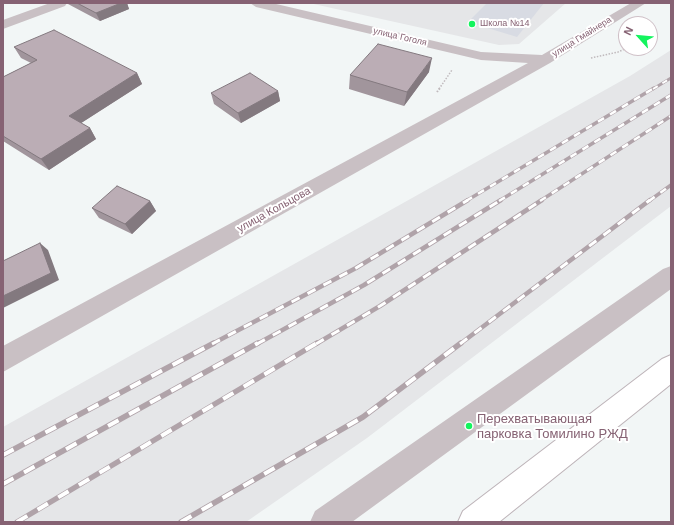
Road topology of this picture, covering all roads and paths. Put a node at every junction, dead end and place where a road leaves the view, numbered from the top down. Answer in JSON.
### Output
{"nodes":[{"id":1,"x":60,"y":3,"type":"edge"},
{"id":2,"x":256,"y":3,"type":"edge"},
{"id":3,"x":640,"y":3,"type":"edge"},
{"id":4,"x":3,"y":25,"type":"edge"},
{"id":5,"x":618,"y":52,"type":"edge"},
{"id":6,"x":590,"y":58,"type":"dead end"},
{"id":7,"x":546,"y":60,"type":"junction"},
{"id":8,"x":671,"y":276,"type":"edge"},
{"id":9,"x":3,"y":360,"type":"edge"},
{"id":10,"x":671,"y":368,"type":"edge"},
{"id":11,"x":326,"y":522,"type":"edge"},
{"id":12,"x":474,"y":522,"type":"edge"}],
"edges":[{"from":1,"to":4,"type":"street"},
{"from":2,"to":7,"type":"street","name":"улица Гоголя"},
{"from":3,"to":7,"type":"street","name":"улица Гмайнера"},
{"from":5,"to":6,"type":"path"},
{"from":7,"to":9,"type":"street","name":"улица Кольцова"},
{"from":8,"to":11,"type":"street"},
{"from":10,"to":12,"type":"main road"}]}
